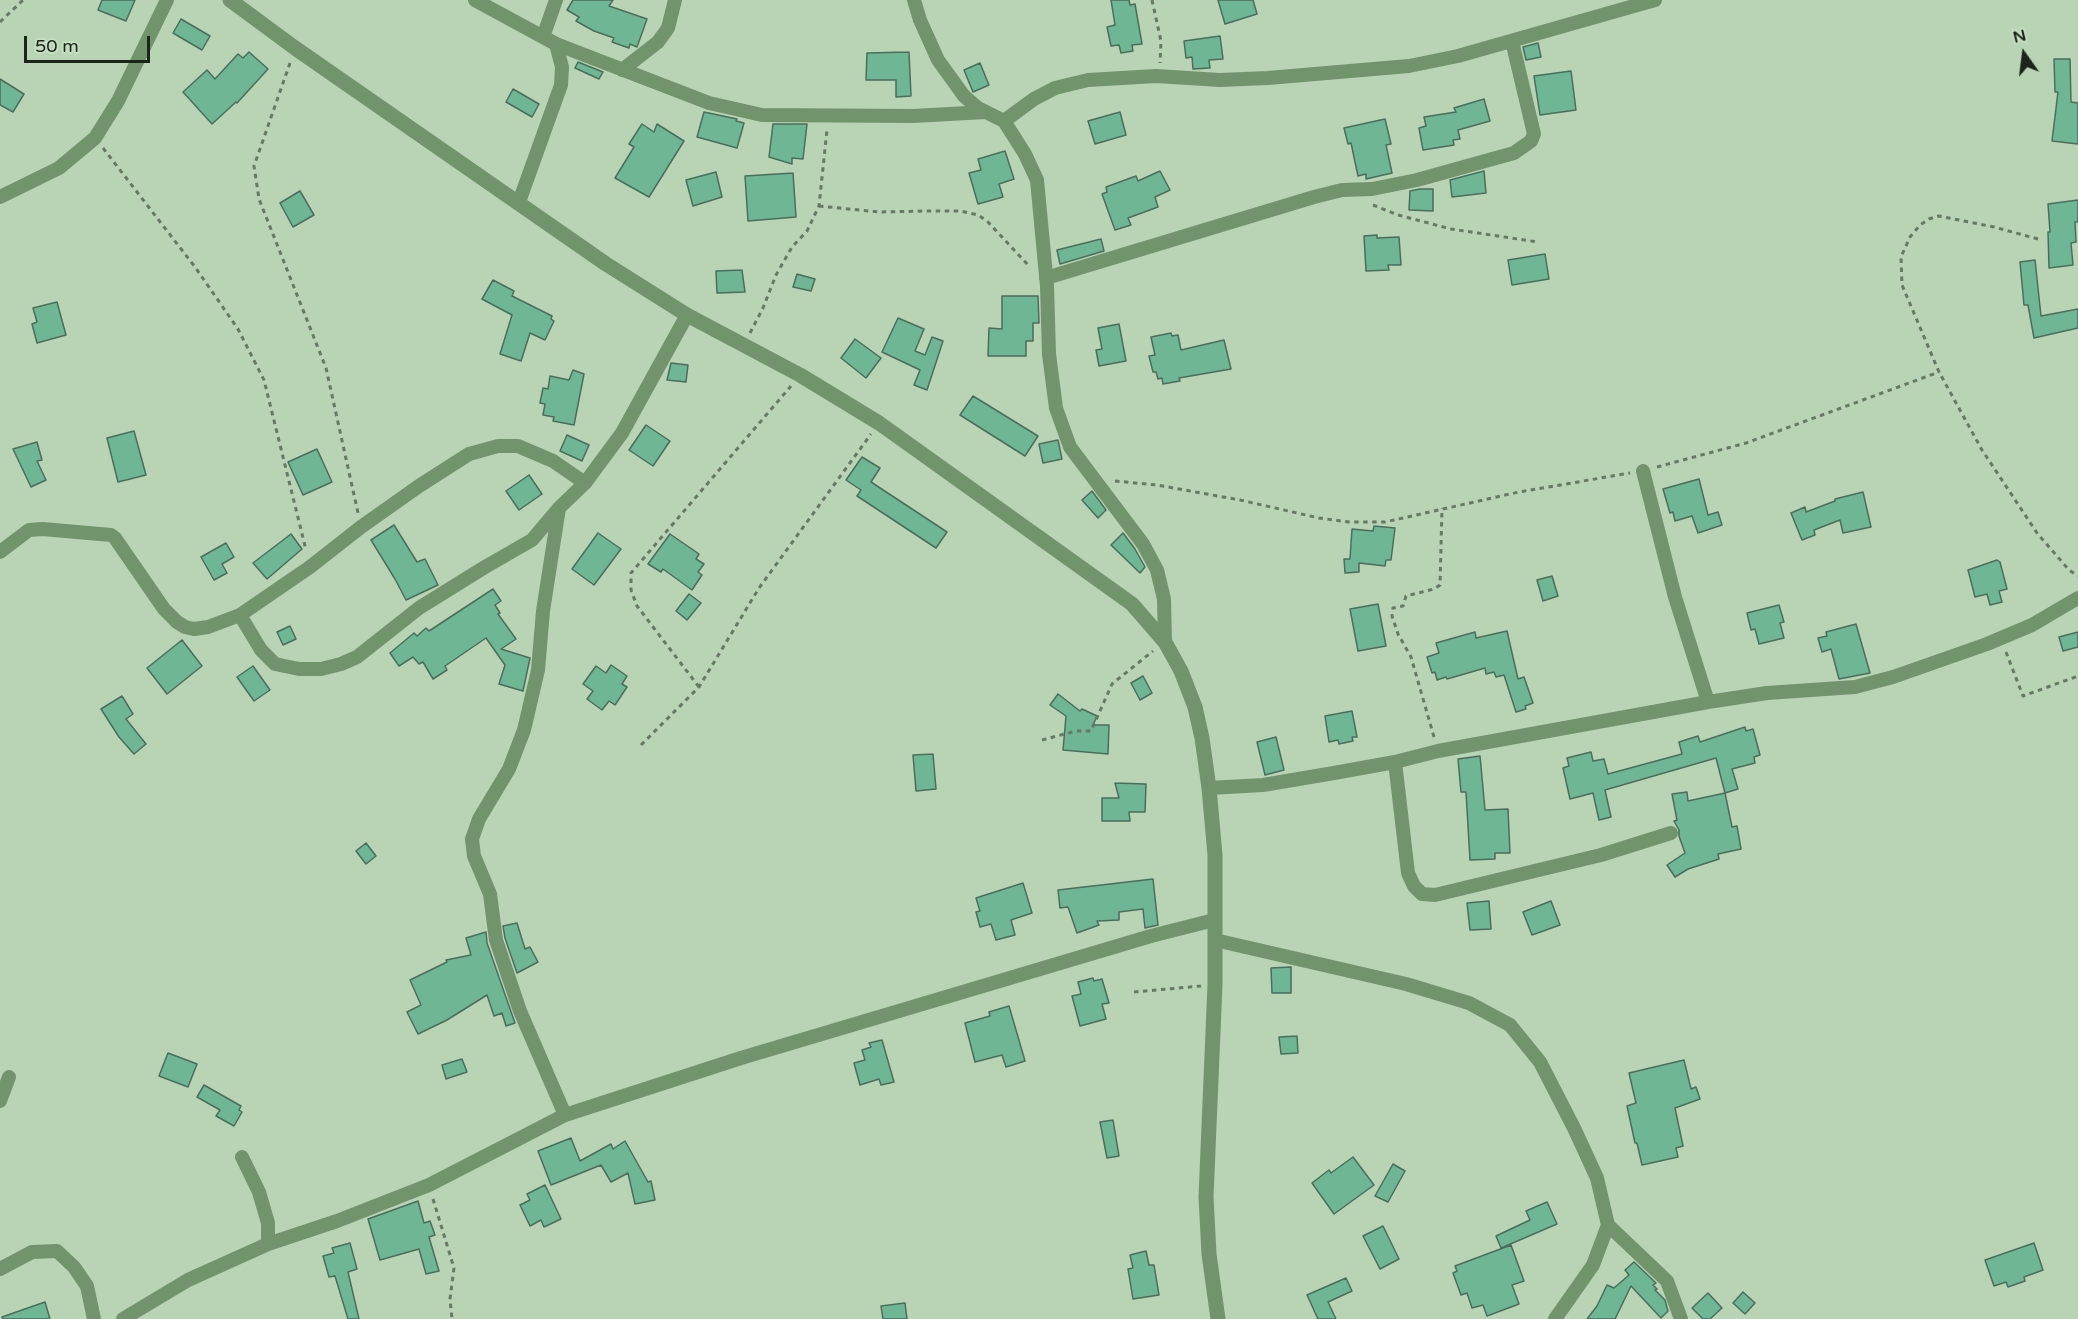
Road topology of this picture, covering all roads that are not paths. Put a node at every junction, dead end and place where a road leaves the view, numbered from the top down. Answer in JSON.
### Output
{"nodes":[{"id":1,"x":167,"y":0,"type":"edge"},
{"id":2,"x":230,"y":0,"type":"edge"},
{"id":3,"x":475,"y":0,"type":"edge"},
{"id":4,"x":556,"y":0,"type":"edge"},
{"id":5,"x":675,"y":0,"type":"edge"},
{"id":6,"x":914,"y":0,"type":"edge"},
{"id":7,"x":1646,"y":1,"type":"edge"},
{"id":8,"x":543,"y":37,"type":"junction"},
{"id":9,"x":1512,"y":41,"type":"junction"},
{"id":10,"x":556,"y":44,"type":"junction"},
{"id":11,"x":622,"y":70,"type":"junction"},
{"id":12,"x":986,"y":112,"type":"junction"},
{"id":13,"x":1004,"y":121,"type":"junction"},
{"id":14,"x":0,"y":197,"type":"edge"},
{"id":15,"x":519,"y":202,"type":"junction"},
{"id":16,"x":1047,"y":282,"type":"junction"},
{"id":17,"x":687,"y":315,"type":"junction"},
{"id":18,"x":1643,"y":471,"type":"road end"},
{"id":19,"x":585,"y":483,"type":"junction"},
{"id":20,"x":559,"y":508,"type":"junction"},
{"id":21,"x":0,"y":552,"type":"edge"},
{"id":22,"x":2078,"y":598,"type":"edge"},
{"id":23,"x":240,"y":615,"type":"junction"},
{"id":24,"x":1165,"y":642,"type":"junction"},
{"id":25,"x":1708,"y":702,"type":"junction"},
{"id":26,"x":1395,"y":762,"type":"junction"},
{"id":27,"x":1209,"y":788,"type":"junction"},
{"id":28,"x":1671,"y":833,"type":"dead end"},
{"id":29,"x":1214,"y":920,"type":"junction"},
{"id":30,"x":1215,"y":940,"type":"junction"},
{"id":31,"x":9,"y":1077,"type":"dead end"},
{"id":32,"x":0,"y":1101,"type":"edge"},
{"id":33,"x":565,"y":1114,"type":"junction"},
{"id":34,"x":242,"y":1157,"type":"dead end"},
{"id":35,"x":1608,"y":1225,"type":"junction"},
{"id":36,"x":268,"y":1244,"type":"junction"},
{"id":37,"x":0,"y":1269,"type":"edge"},
{"id":38,"x":94,"y":1319,"type":"edge"},
{"id":39,"x":123,"y":1319,"type":"edge"},
{"id":40,"x":1218,"y":1319,"type":"edge"},
{"id":41,"x":1555,"y":1319,"type":"edge"},
{"id":42,"x":1681,"y":1319,"type":"edge"}],
"edges":[{"from":1,"to":14,"type":"street"},
{"from":2,"to":15,"type":"street"},
{"from":3,"to":8,"type":"street"},
{"from":4,"to":8,"type":"street"},
{"from":5,"to":11,"type":"street"},
{"from":6,"to":12,"type":"street"},
{"from":7,"to":9,"type":"street"},
{"from":8,"to":10,"type":"street"},
{"from":9,"to":13,"type":"street"},
{"from":9,"to":16,"type":"street"},
{"from":10,"to":11,"type":"street"},
{"from":10,"to":15,"type":"street"},
{"from":11,"to":12,"type":"street"},
{"from":12,"to":13,"type":"street"},
{"from":13,"to":16,"type":"street"},
{"from":15,"to":17,"type":"street"},
{"from":16,"to":24,"type":"street"},
{"from":17,"to":19,"type":"street"},
{"from":17,"to":24,"type":"street"},
{"from":18,"to":25,"type":"street"},
{"from":19,"to":20,"type":"street"},
{"from":19,"to":23,"type":"street"},
{"from":20,"to":23,"type":"street"},
{"from":20,"to":33,"type":"street"},
{"from":21,"to":23,"type":"street"},
{"from":22,"to":25,"type":"street"},
{"from":24,"to":27,"type":"street"},
{"from":25,"to":26,"type":"street"},
{"from":26,"to":27,"type":"street"},
{"from":26,"to":28,"type":"street"},
{"from":27,"to":29,"type":"street"},
{"from":29,"to":30,"type":"street"},
{"from":29,"to":33,"type":"street"},
{"from":30,"to":35,"type":"street"},
{"from":30,"to":40,"type":"street"},
{"from":31,"to":32,"type":"street"},
{"from":33,"to":36,"type":"street"},
{"from":34,"to":36,"type":"street"},
{"from":35,"to":41,"type":"street"},
{"from":35,"to":42,"type":"street"},
{"from":36,"to":39,"type":"street"},
{"from":37,"to":38,"type":"street"}]}
